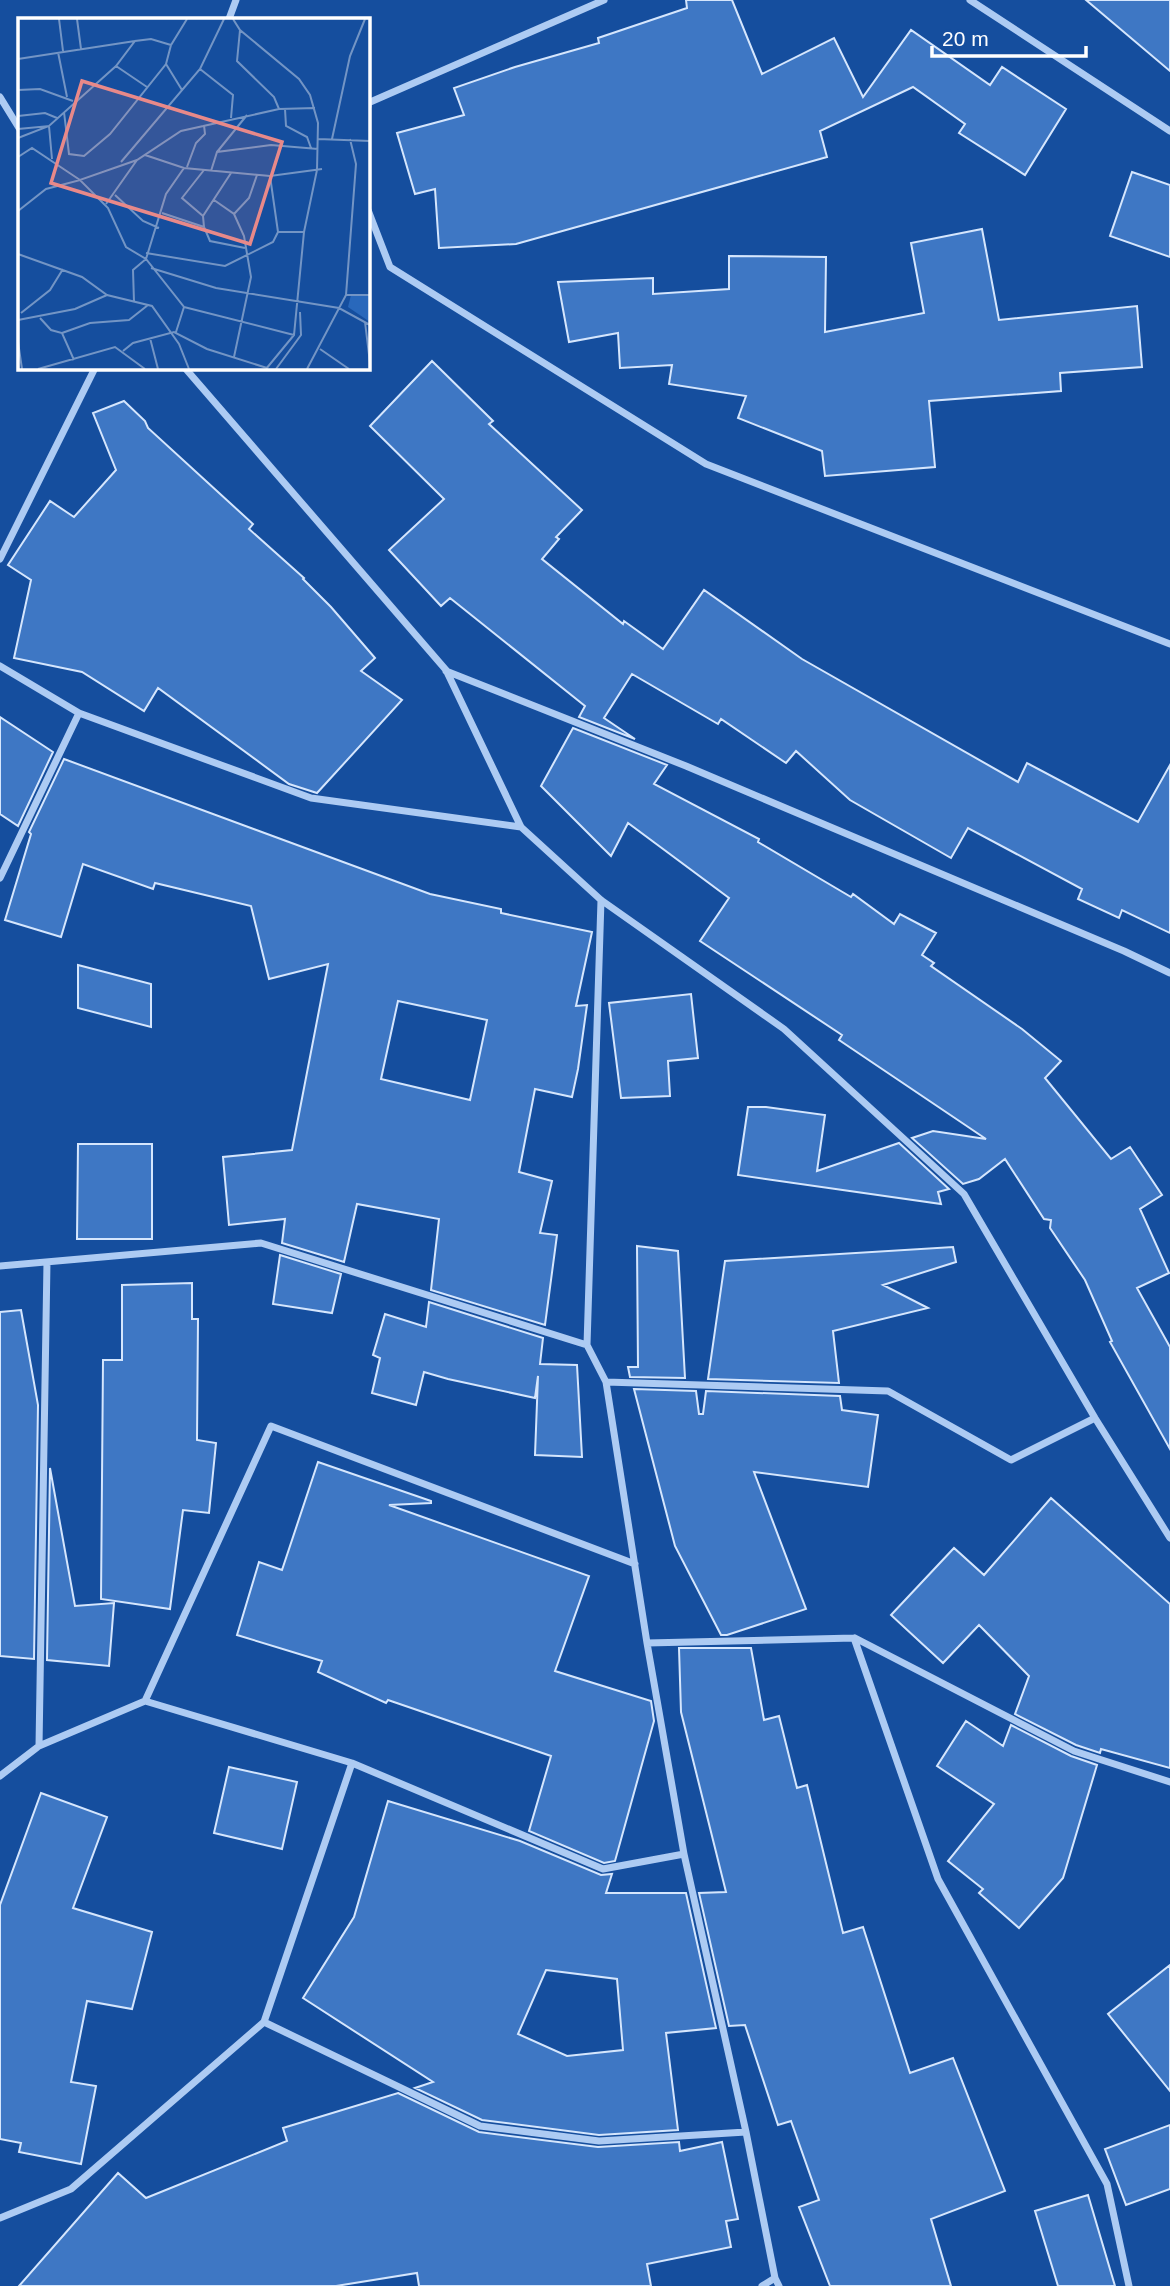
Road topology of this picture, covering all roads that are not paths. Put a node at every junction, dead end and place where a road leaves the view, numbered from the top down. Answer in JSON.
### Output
{"nodes":[{"id":1,"x":236,"y":0,"type":"edge"},
{"id":2,"x":604,"y":0,"type":"edge"},
{"id":3,"x":970,"y":0,"type":"edge"},
{"id":4,"x":229,"y":18,"type":"edge"},
{"id":5,"x":0,"y":97,"type":"edge"},
{"id":6,"x":369,"y":103,"type":"edge"},
{"id":7,"x":18,"y":126,"type":"edge"},
{"id":8,"x":1170,"y":131,"type":"edge"},
{"id":9,"x":369,"y":213,"type":"edge"},
{"id":10,"x":95,"y":369,"type":"edge"},
{"id":11,"x":186,"y":369,"type":"edge"},
{"id":12,"x":0,"y":559,"type":"edge"},
{"id":13,"x":1170,"y":644,"type":"edge"},
{"id":14,"x":0,"y":666,"type":"edge"},
{"id":15,"x":446,"y":670,"type":"junction"},
{"id":16,"x":79,"y":713,"type":"junction"},
{"id":17,"x":521,"y":827,"type":"junction"},
{"id":18,"x":0,"y":878,"type":"edge"},
{"id":19,"x":601,"y":900,"type":"junction"},
{"id":20,"x":1170,"y":974,"type":"edge"},
{"id":21,"x":47,"y":1262,"type":"junction"},
{"id":22,"x":0,"y":1266,"type":"edge"},
{"id":23,"x":587,"y":1345,"type":"junction"},
{"id":24,"x":606,"y":1382,"type":"junction"},
{"id":25,"x":1095,"y":1418,"type":"junction"},
{"id":26,"x":1170,"y":1538,"type":"edge"},
{"id":27,"x":635,"y":1564,"type":"junction"},
{"id":28,"x":854,"y":1638,"type":"junction"},
{"id":29,"x":647,"y":1643,"type":"junction"},
{"id":30,"x":145,"y":1701,"type":"junction"},
{"id":31,"x":39,"y":1746,"type":"junction"},
{"id":32,"x":352,"y":1763,"type":"junction"},
{"id":33,"x":0,"y":1776,"type":"edge"},
{"id":34,"x":1170,"y":1782,"type":"edge"},
{"id":35,"x":684,"y":1854,"type":"junction"},
{"id":36,"x":264,"y":2022,"type":"junction"},
{"id":37,"x":746,"y":2132,"type":"junction"},
{"id":38,"x":0,"y":2218,"type":"edge"},
{"id":39,"x":777,"y":2282,"type":"edge"},
{"id":40,"x":762,"y":2286,"type":"edge"},
{"id":41,"x":1129,"y":2286,"type":"edge"}],
"edges":[{"from":1,"to":4,"type":"street"},
{"from":2,"to":6,"type":"street"},
{"from":3,"to":8,"type":"street"},
{"from":5,"to":7,"type":"street"},
{"from":9,"to":13,"type":"street"},
{"from":10,"to":12,"type":"street"},
{"from":11,"to":15,"type":"street"},
{"from":14,"to":16,"type":"street"},
{"from":15,"to":17,"type":"street"},
{"from":15,"to":20,"type":"street"},
{"from":16,"to":17,"type":"street"},
{"from":16,"to":18,"type":"street"},
{"from":17,"to":19,"type":"street"},
{"from":19,"to":23,"type":"street"},
{"from":19,"to":25,"type":"street"},
{"from":21,"to":22,"type":"street"},
{"from":21,"to":23,"type":"street"},
{"from":21,"to":31,"type":"street"},
{"from":23,"to":24,"type":"street"},
{"from":24,"to":25,"type":"street"},
{"from":24,"to":27,"type":"street"},
{"from":25,"to":26,"type":"street"},
{"from":27,"to":29,"type":"street"},
{"from":27,"to":30,"type":"street"},
{"from":28,"to":29,"type":"street"},
{"from":28,"to":34,"type":"street"},
{"from":28,"to":41,"type":"street"},
{"from":29,"to":35,"type":"street"},
{"from":30,"to":31,"type":"street"},
{"from":30,"to":32,"type":"street"},
{"from":31,"to":33,"type":"street"},
{"from":32,"to":35,"type":"street"},
{"from":32,"to":36,"type":"street"},
{"from":35,"to":37,"type":"street"},
{"from":36,"to":37,"type":"street"},
{"from":36,"to":38,"type":"street"},
{"from":37,"to":39,"type":"street"},
{"from":39,"to":40,"type":"street"}]}
